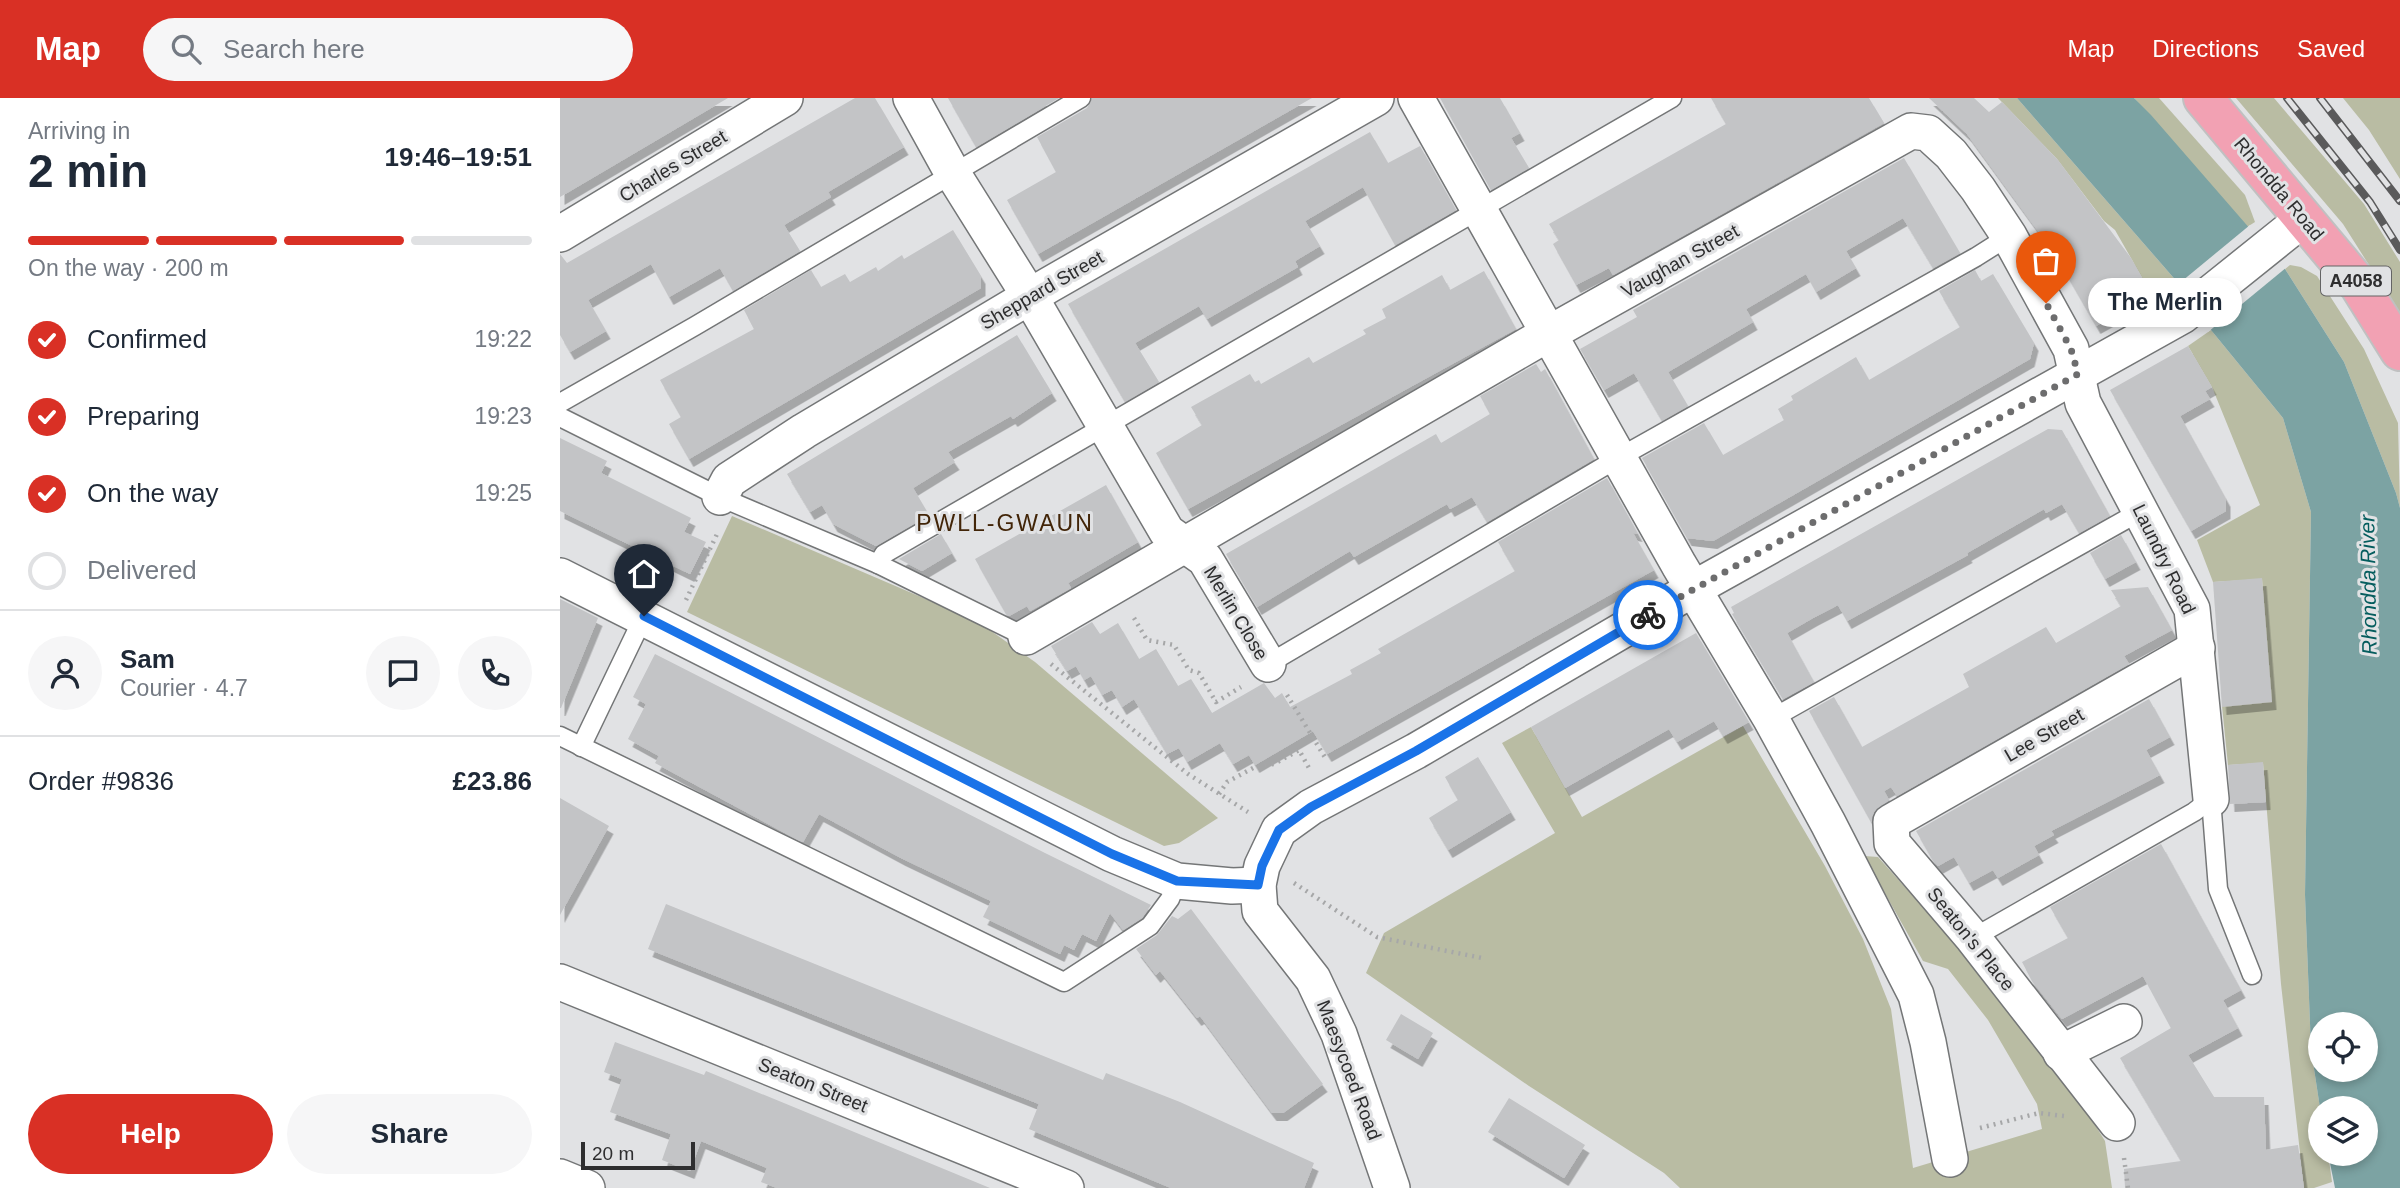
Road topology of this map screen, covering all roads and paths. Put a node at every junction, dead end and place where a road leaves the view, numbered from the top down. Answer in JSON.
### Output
{"nodes":[{"id":1,"x":785,"y":98,"type":"edge"},
{"id":2,"x":911,"y":98,"type":"edge"},
{"id":3,"x":1081,"y":98,"type":"edge"},
{"id":4,"x":1376,"y":98,"type":"edge"},
{"id":5,"x":1416,"y":98,"type":"edge"},
{"id":6,"x":1672,"y":98,"type":"edge"},
{"id":7,"x":2203,"y":98,"type":"edge"},
{"id":8,"x":953,"y":174,"type":"junction"},
{"id":9,"x":1480,"y":211,"type":"junction"},
{"id":10,"x":2303,"y":219,"type":"junction"},
{"id":11,"x":560,"y":234,"type":"edge"},
{"id":12,"x":2009,"y":236,"type":"junction"},
{"id":13,"x":1030,"y":297,"type":"junction"},
{"id":14,"x":1550,"y":334,"type":"junction"},
{"id":15,"x":2400,"y":351,"type":"edge"},
{"id":16,"x":2078,"y":374,"type":"junction"},
{"id":17,"x":560,"y":402,"type":"edge"},
{"id":18,"x":560,"y":417,"type":"edge"},
{"id":19,"x":1105,"y":426,"type":"junction"},
{"id":20,"x":1620,"y":457,"type":"junction"},
{"id":21,"x":720,"y":497,"type":"junction"},
{"id":22,"x":2141,"y":510,"type":"junction"},
{"id":23,"x":1186,"y":544,"type":"junction"},
{"id":24,"x":878,"y":564,"type":"junction"},
{"id":25,"x":560,"y":576,"type":"edge"},
{"id":26,"x":1693,"y":589,"type":"junction"},
{"id":27,"x":1103,"y":593,"type":"junction"},
{"id":28,"x":658,"y":624,"type":"junction"},
{"id":29,"x":1026,"y":637,"type":"junction"},
{"id":30,"x":2197,"y":648,"type":"junction"},
{"id":31,"x":1268,"y":664,"type":"junction"},
{"id":32,"x":1770,"y":719,"type":"junction"},
{"id":33,"x":560,"y":736,"type":"edge"},
{"id":34,"x":581,"y":747,"type":"junction"},
{"id":35,"x":1336,"y":777,"type":"junction"},
{"id":36,"x":1219,"y":794,"type":"junction"},
{"id":37,"x":2211,"y":799,"type":"junction"},
{"id":38,"x":1891,"y":822,"type":"joint"},
{"id":39,"x":1279,"y":830,"type":"junction"},
{"id":40,"x":1260,"y":876,"type":"junction"},
{"id":41,"x":1177,"y":881,"type":"junction"},
{"id":42,"x":1973,"y":938,"type":"junction"},
{"id":43,"x":1482,"y":958,"type":"dead end"},
{"id":44,"x":2252,"y":975,"type":"dead end"},
{"id":45,"x":560,"y":982,"type":"edge"},
{"id":46,"x":2124,"y":1022,"type":"dead end"},
{"id":47,"x":2061,"y":1053,"type":"junction"},
{"id":48,"x":2118,"y":1123,"type":"joint"},
{"id":49,"x":1948,"y":1148,"type":"joint"},
{"id":50,"x":560,"y":1177,"type":"edge"},
{"id":51,"x":587,"y":1188,"type":"edge"},
{"id":52,"x":1066,"y":1188,"type":"edge"},
{"id":53,"x":1392,"y":1188,"type":"edge"}],
"edges":[{"from":1,"to":11,"type":"street","name":"Charles Street"},
{"from":2,"to":8,"type":"street"},
{"from":3,"to":8,"type":"lane"},
{"from":4,"to":13,"type":"street","name":"Sheppard Street"},
{"from":5,"to":9,"type":"street"},
{"from":6,"to":9,"type":"lane"},
{"from":7,"to":10,"type":"main road","name":"Rhondda Road","number":"A4058"},
{"from":8,"to":13,"type":"street"},
{"from":8,"to":17,"type":"lane"},
{"from":9,"to":14,"type":"street"},
{"from":9,"to":19,"type":"lane"},
{"from":10,"to":15,"type":"main road","name":"Rhondda Road","number":"A4058"},
{"from":10,"to":16,"type":"street"},
{"from":12,"to":14,"type":"street","name":"Vaughan Street"},
{"from":12,"to":16,"type":"street","name":"Vaughan Street"},
{"from":12,"to":20,"type":"lane"},
{"from":13,"to":19,"type":"street","name":"Merlin Close"},
{"from":13,"to":21,"type":"street","name":"Sheppard Street"},
{"from":14,"to":20,"type":"street"},
{"from":14,"to":23,"type":"street","name":"Vaughan Street"},
{"from":16,"to":22,"type":"street","name":"Laundry Road"},
{"from":16,"to":26,"type":"street"},
{"from":18,"to":21,"type":"lane"},
{"from":19,"to":23,"type":"street","name":"Merlin Close"},
{"from":19,"to":24,"type":"lane"},
{"from":20,"to":26,"type":"street"},
{"from":20,"to":31,"type":"lane"},
{"from":21,"to":24,"type":"lane"},
{"from":21,"to":28,"type":"path"},
{"from":22,"to":30,"type":"street","name":"Laundry Road"},
{"from":22,"to":32,"type":"lane"},
{"from":23,"to":27,"type":"street","name":"Vaughan Street"},
{"from":23,"to":31,"type":"street","name":"Merlin Close"},
{"from":24,"to":29,"type":"lane"},
{"from":25,"to":28,"type":"street"},
{"from":26,"to":32,"type":"street"},
{"from":26,"to":35,"type":"street"},
{"from":27,"to":29,"type":"street","name":"Vaughan Street"},
{"from":27,"to":31,"type":"path","name":"Merlin Close"},
{"from":28,"to":34,"type":"lane"},
{"from":28,"to":41,"type":"street"},
{"from":29,"to":36,"type":"path"},
{"from":30,"to":37,"type":"street","name":"Laundry Road"},
{"from":30,"to":38,"type":"street","name":"Lee Street"},
{"from":31,"to":35,"type":"path"},
{"from":32,"to":49,"type":"street"},
{"from":33,"to":34,"type":"lane"},
{"from":34,"to":41,"type":"lane"},
{"from":35,"to":36,"type":"path"},
{"from":35,"to":39,"type":"street"},
{"from":36,"to":39,"type":"path"},
{"from":37,"to":42,"type":"lane"},
{"from":37,"to":44,"type":"lane"},
{"from":38,"to":42,"type":"street","name":"Seaton's Place"},
{"from":39,"to":40,"type":"street"},
{"from":40,"to":41,"type":"street"},
{"from":40,"to":43,"type":"path"},
{"from":40,"to":53,"type":"street","name":"Maesycoed Road"},
{"from":42,"to":47,"type":"street","name":"Seaton's Place"},
{"from":45,"to":52,"type":"street","name":"Seaton Street"},
{"from":46,"to":47,"type":"street"},
{"from":47,"to":48,"type":"street","name":"Seaton's Place"},
{"from":48,"to":49,"type":"path"},
{"from":50,"to":51,"type":"street"}]}
